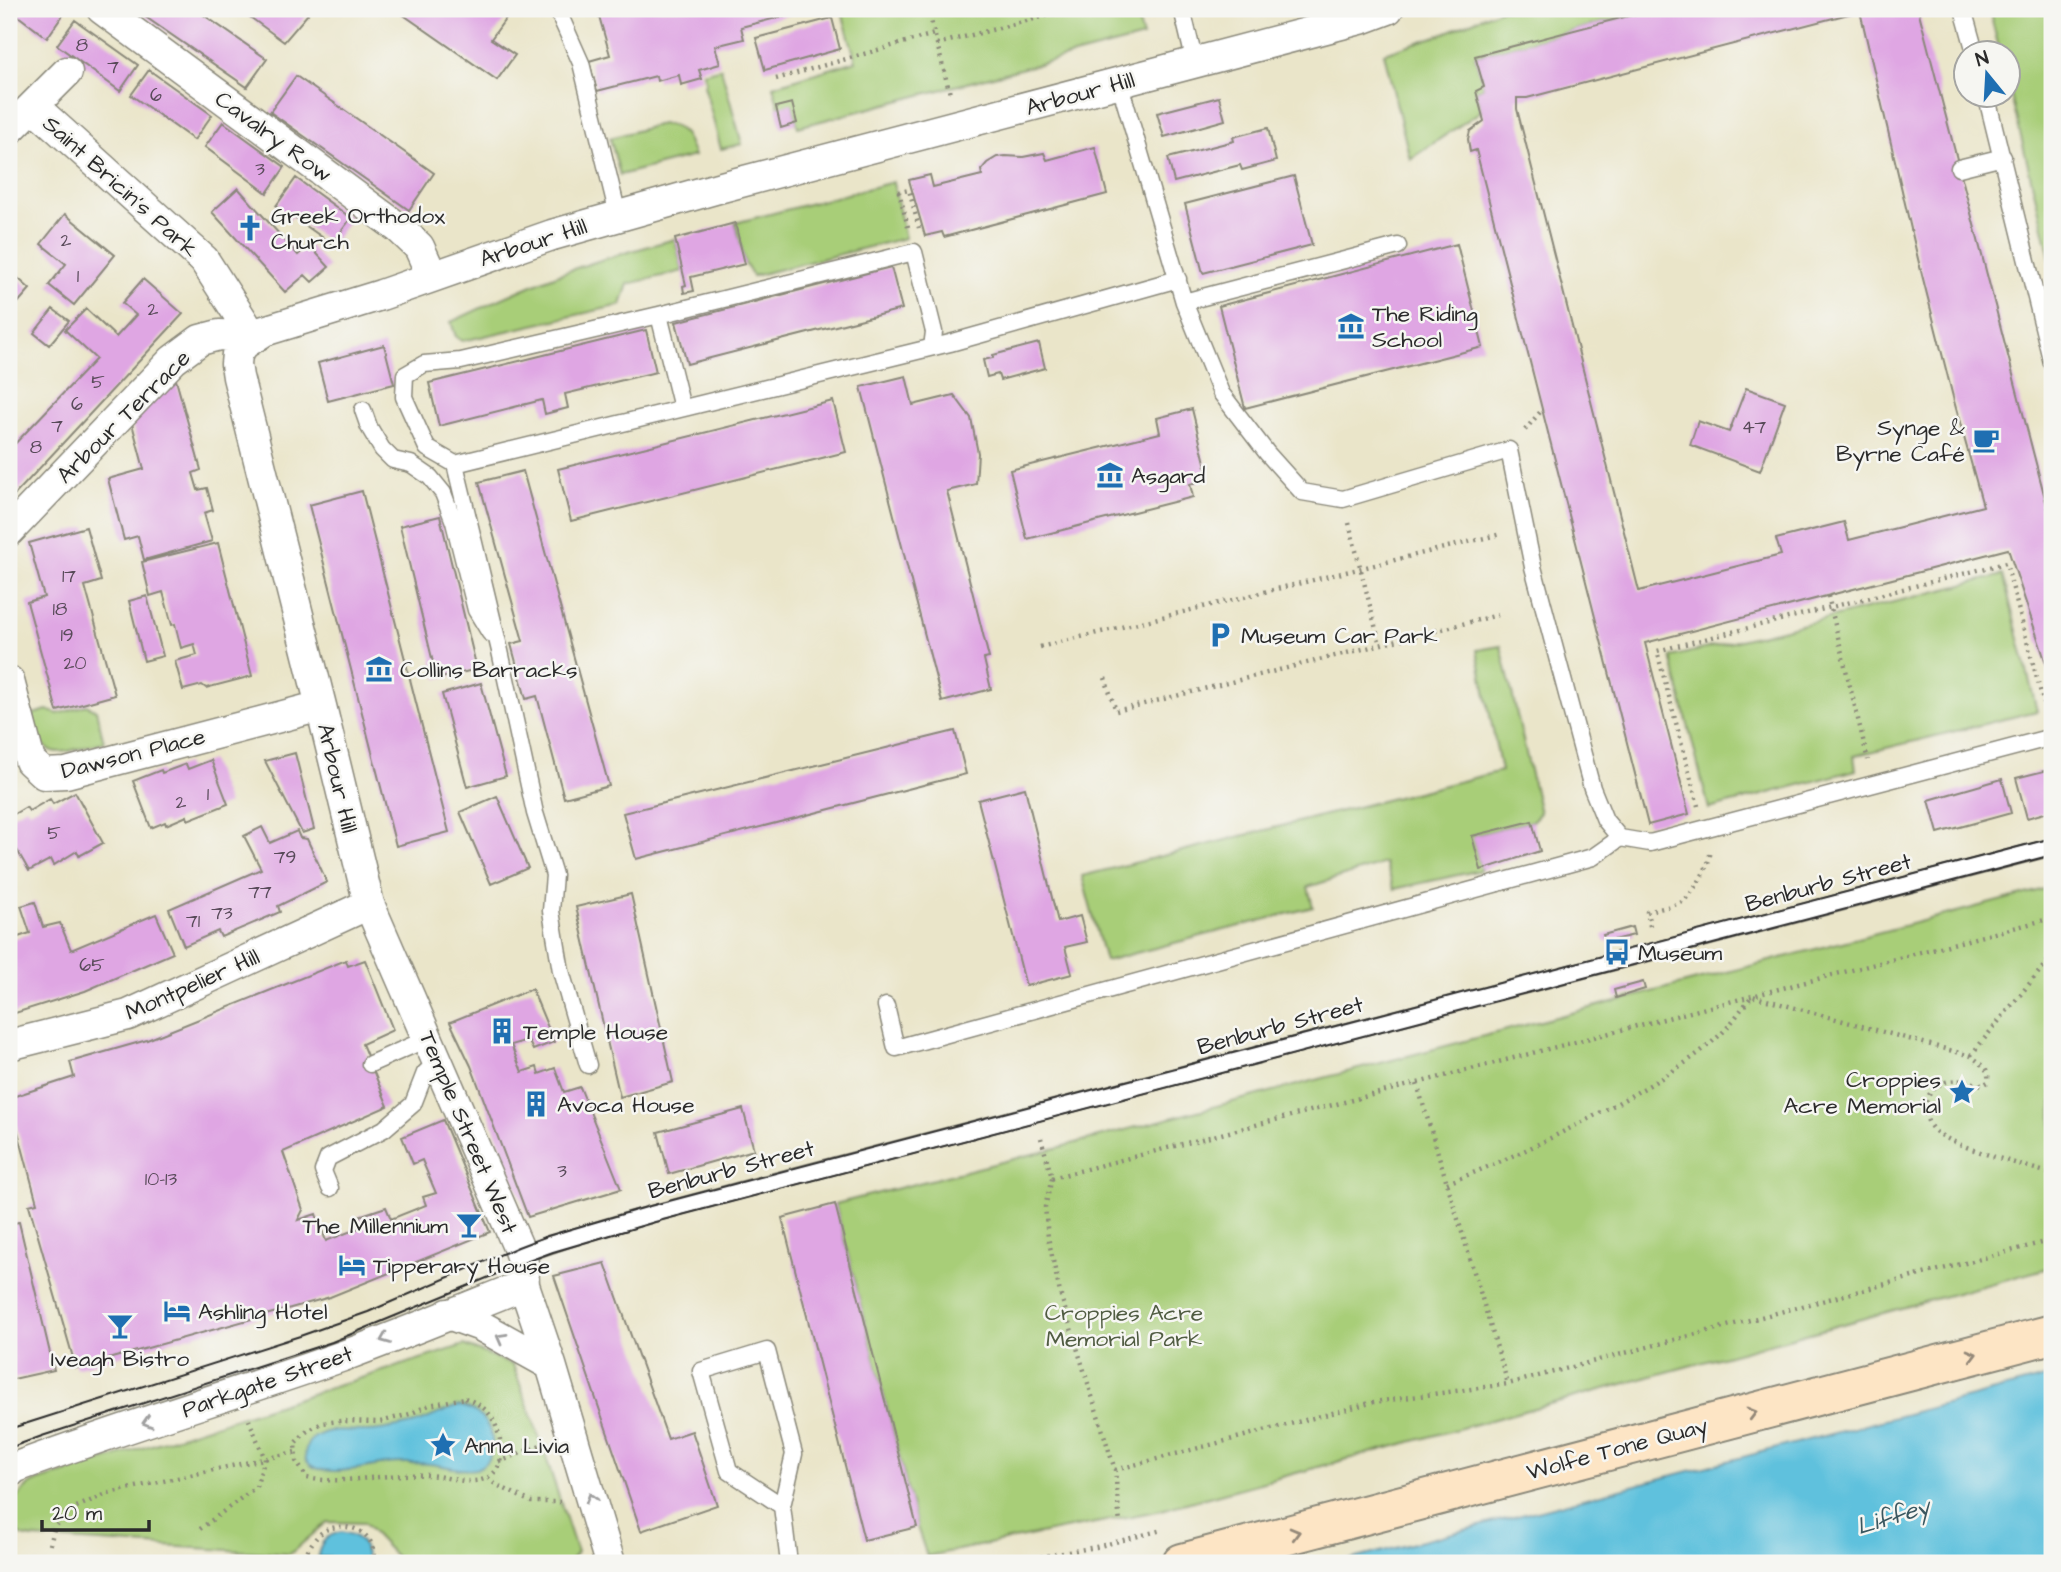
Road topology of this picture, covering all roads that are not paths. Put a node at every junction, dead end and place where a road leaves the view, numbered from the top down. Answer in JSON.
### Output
{"nodes":[{"id":1,"x":102,"y":9,"type":"edge"},
{"id":2,"x":556,"y":9,"type":"edge"},
{"id":3,"x":1182,"y":9,"type":"edge"},
{"id":4,"x":1388,"y":9,"type":"edge"},
{"id":5,"x":1963,"y":9,"type":"edge"},
{"id":6,"x":1971,"y":38,"type":"edge"},
{"id":7,"x":1195,"y":63,"type":"junction"},
{"id":8,"x":66,"y":72,"type":"dead end"},
{"id":9,"x":1119,"y":82,"type":"junction"},
{"id":10,"x":33,"y":106,"type":"junction"},
{"id":11,"x":1990,"y":108,"type":"edge"},
{"id":12,"x":9,"y":130,"type":"edge"},
{"id":13,"x":2003,"y":157,"type":"junction"},
{"id":14,"x":1959,"y":168,"type":"dead end"},
{"id":15,"x":618,"y":215,"type":"junction"},
{"id":16,"x":1398,"y":246,"type":"dead end"},
{"id":17,"x":432,"y":276,"type":"junction"},
{"id":18,"x":1178,"y":279,"type":"junction"},
{"id":19,"x":1184,"y":302,"type":"junction"},
{"id":20,"x":659,"y":316,"type":"junction"},
{"id":21,"x":253,"y":337,"type":"junction"},
{"id":22,"x":932,"y":347,"type":"junction"},
{"id":23,"x":2052,"y":363,"type":"edge"},
{"id":24,"x":682,"y":408,"type":"junction"},
{"id":25,"x":363,"y":410,"type":"dead end"},
{"id":26,"x":455,"y":464,"type":"junction"},
{"id":27,"x":9,"y":531,"type":"edge"},
{"id":28,"x":500,"y":651,"type":"junction"},
{"id":29,"x":9,"y":681,"type":"edge"},
{"id":30,"x":321,"y":706,"type":"junction"},
{"id":31,"x":2052,"y":737,"type":"edge"},
{"id":32,"x":1620,"y":838,"type":"junction"},
{"id":33,"x":2052,"y":846,"type":"edge"},
{"id":34,"x":369,"y":905,"type":"junction"},
{"id":35,"x":886,"y":1006,"type":"dead end"},
{"id":36,"x":9,"y":1045,"type":"edge"},
{"id":37,"x":434,"y":1049,"type":"junction"},
{"id":38,"x":370,"y":1064,"type":"dead end"},
{"id":39,"x":589,"y":1065,"type":"dead end"},
{"id":40,"x":330,"y":1188,"type":"dead end"},
{"id":41,"x":521,"y":1255,"type":"junction"},
{"id":42,"x":524,"y":1285,"type":"junction"},
{"id":43,"x":449,"y":1314,"type":"junction"},
{"id":44,"x":2052,"y":1334,"type":"edge"},
{"id":45,"x":551,"y":1365,"type":"junction"},
{"id":46,"x":9,"y":1473,"type":"edge"},
{"id":47,"x":782,"y":1506,"type":"junction"},
{"id":48,"x":610,"y":1563,"type":"edge"},
{"id":49,"x":789,"y":1563,"type":"edge"},
{"id":50,"x":1181,"y":1563,"type":"edge"}],
"edges":[{"from":1,"to":17,"type":"street","name":"Cavalry Row"},
{"from":2,"to":15,"type":"lane"},
{"from":3,"to":7,"type":"lane"},
{"from":4,"to":7,"type":"street","name":"Arbour Hill"},
{"from":5,"to":6,"type":"lane"},
{"from":7,"to":9,"type":"street","name":"Arbour Hill"},
{"from":8,"to":10,"type":"street","name":"Saint Bricin's Park"},
{"from":9,"to":15,"type":"street","name":"Arbour Hill"},
{"from":9,"to":18,"type":"lane"},
{"from":10,"to":12,"type":"street","name":"Saint Bricin's Park"},
{"from":10,"to":21,"type":"street","name":"Saint Bricin's Park"},
{"from":11,"to":13,"type":"lane"},
{"from":13,"to":14,"type":"lane"},
{"from":13,"to":23,"type":"lane"},
{"from":15,"to":17,"type":"street","name":"Arbour Hill"},
{"from":16,"to":19,"type":"lane"},
{"from":17,"to":21,"type":"street","name":"Arbour Hill"},
{"from":18,"to":19,"type":"lane"},
{"from":18,"to":22,"type":"lane"},
{"from":19,"to":32,"type":"lane"},
{"from":20,"to":22,"type":"lane"},
{"from":20,"to":24,"type":"lane"},
{"from":20,"to":26,"type":"lane"},
{"from":21,"to":27,"type":"street","name":"Arbour Terrace"},
{"from":21,"to":30,"type":"street","name":"Arbour Hill"},
{"from":22,"to":24,"type":"lane"},
{"from":24,"to":26,"type":"lane"},
{"from":25,"to":28,"type":"lane"},
{"from":26,"to":28,"type":"lane"},
{"from":28,"to":39,"type":"lane"},
{"from":29,"to":30,"type":"street","name":"Dawson Place"},
{"from":30,"to":34,"type":"street","name":"Arbour Hill"},
{"from":31,"to":32,"type":"lane"},
{"from":32,"to":35,"type":"lane"},
{"from":33,"to":41,"type":"lane","name":"Benburb Street"},
{"from":34,"to":36,"type":"street","name":"Montpelier Hill"},
{"from":34,"to":37,"type":"street","name":"Temple Street West"},
{"from":37,"to":38,"type":"lane"},
{"from":37,"to":40,"type":"lane"},
{"from":37,"to":41,"type":"street","name":"Temple Street West"},
{"from":41,"to":42,"type":"street","name":"Temple Street West"},
{"from":42,"to":43,"type":"street","name":"Parkgate Street"},
{"from":42,"to":45,"type":"street","name":"Temple Street West"},
{"from":45,"to":43,"type":"street","one_way":true},
{"from":43,"to":46,"type":"street","name":"Parkgate Street","one_way":true},
{"from":50,"to":44,"type":"main road","name":"Wolfe Tone Quay","one_way":true},
{"from":48,"to":45,"type":"street","name":"Temple Street West","one_way":true},
{"from":47,"to":47,"type":"lane"},
{"from":47,"to":49,"type":"lane"}]}
